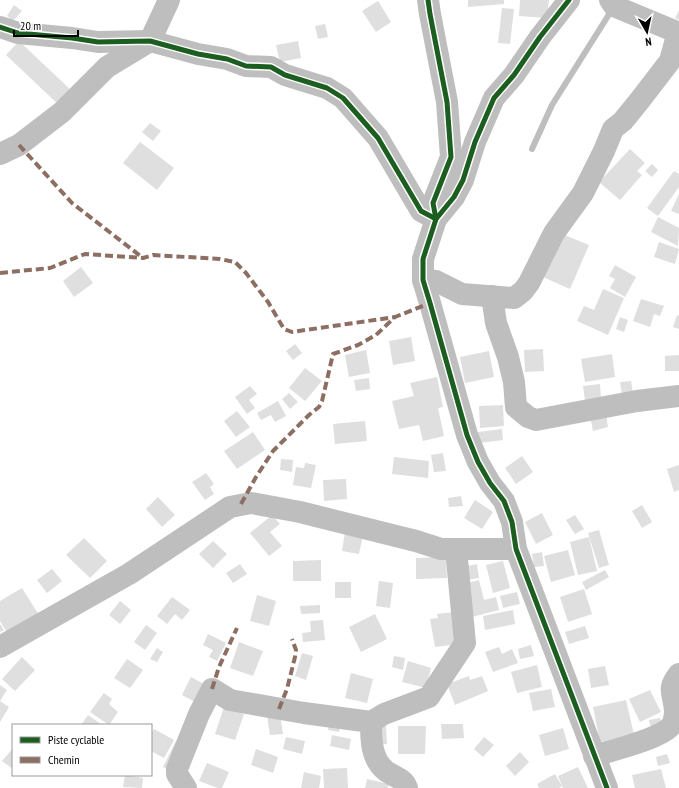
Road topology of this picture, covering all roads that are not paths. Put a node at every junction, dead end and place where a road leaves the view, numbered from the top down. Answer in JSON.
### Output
{"nodes":[{"id":1,"x":169,"y":0,"type":"edge"},
{"id":2,"x":428,"y":0,"type":"edge"},
{"id":3,"x":569,"y":0,"type":"edge"},
{"id":4,"x":610,"y":0,"type":"edge"},
{"id":5,"x":0,"y":27,"type":"edge"},
{"id":6,"x":678,"y":32,"type":"edge"},
{"id":7,"x":150,"y":41,"type":"junction"},
{"id":8,"x":0,"y":154,"type":"edge"},
{"id":9,"x":436,"y":219,"type":"junction"},
{"id":10,"x":423,"y":280,"type":"junction"},
{"id":11,"x":492,"y":296,"type":"junction"},
{"id":12,"x":679,"y":396,"type":"edge"},
{"id":13,"x":516,"y":549,"type":"junction"},
{"id":14,"x":456,"y":550,"type":"junction"},
{"id":15,"x":0,"y":647,"type":"edge"},
{"id":16,"x":679,"y":674,"type":"edge"},
{"id":17,"x":371,"y":722,"type":"junction"},
{"id":18,"x":594,"y":756,"type":"junction"},
{"id":19,"x":186,"y":788,"type":"edge"},
{"id":20,"x":407,"y":788,"type":"edge"},
{"id":21,"x":607,"y":788,"type":"edge"}],
"edges":[{"from":1,"to":7,"type":"street"},
{"from":2,"to":9,"type":"street"},
{"from":3,"to":9,"type":"street"},
{"from":4,"to":6,"type":"street"},
{"from":5,"to":7,"type":"street"},
{"from":6,"to":11,"type":"street"},
{"from":7,"to":8,"type":"street"},
{"from":7,"to":9,"type":"street"},
{"from":9,"to":10,"type":"street"},
{"from":10,"to":11,"type":"street"},
{"from":10,"to":13,"type":"street"},
{"from":11,"to":12,"type":"street"},
{"from":13,"to":14,"type":"street"},
{"from":13,"to":18,"type":"street"},
{"from":14,"to":15,"type":"street"},
{"from":14,"to":17,"type":"street"},
{"from":16,"to":18,"type":"street"},
{"from":17,"to":19,"type":"street"},
{"from":17,"to":20,"type":"street"},
{"from":18,"to":21,"type":"street"}]}
